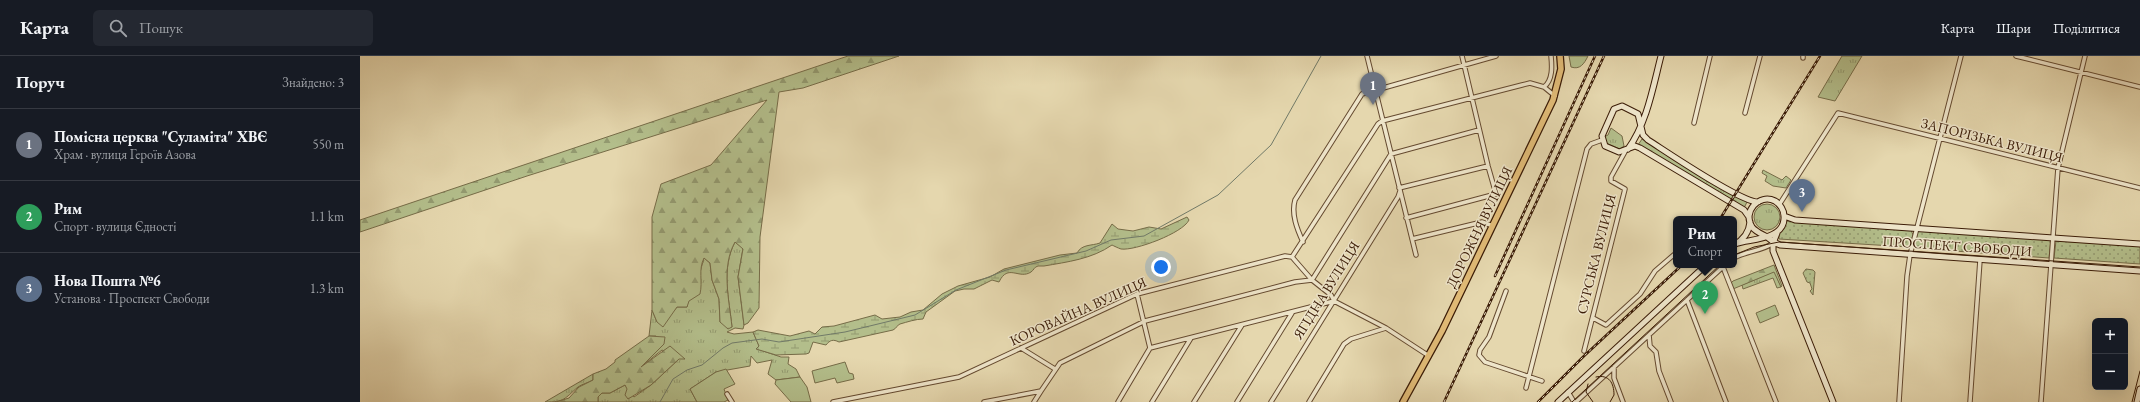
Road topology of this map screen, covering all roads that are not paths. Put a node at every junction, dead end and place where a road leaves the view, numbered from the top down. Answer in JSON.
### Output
{"nodes":[{"id":1,"x":1367,"y":56,"type":"edge"},
{"id":2,"x":1462,"y":56,"type":"edge"},
{"id":3,"x":1496,"y":56,"type":"edge"},
{"id":4,"x":1551,"y":56,"type":"edge"},
{"id":5,"x":1560,"y":56,"type":"edge"},
{"id":6,"x":1661,"y":56,"type":"edge"},
{"id":7,"x":1710,"y":56,"type":"edge"},
{"id":8,"x":1760,"y":56,"type":"edge"},
{"id":9,"x":1961,"y":56,"type":"edge"},
{"id":10,"x":2016,"y":56,"type":"edge"},
{"id":11,"x":2085,"y":56,"type":"edge"},
{"id":12,"x":1464,"y":65,"type":"junction"},
{"id":13,"x":2081,"y":73,"type":"junction"},
{"id":14,"x":1544,"y":87,"type":"junction"},
{"id":15,"x":2140,"y":88,"type":"edge"},
{"id":16,"x":1375,"y":89,"type":"junction"},
{"id":17,"x":1555,"y":96,"type":"junction"},
{"id":18,"x":1472,"y":98,"type":"junction"},
{"id":19,"x":1745,"y":113,"type":"dead end"},
{"id":20,"x":1382,"y":121,"type":"junction"},
{"id":21,"x":1642,"y":122,"type":"junction"},
{"id":22,"x":1694,"y":123,"type":"dead end"},
{"id":23,"x":1479,"y":130,"type":"junction"},
{"id":24,"x":1634,"y":138,"type":"junction"},
{"id":25,"x":1940,"y":139,"type":"junction"},
{"id":26,"x":1602,"y":140,"type":"junction"},
{"id":27,"x":1637,"y":146,"type":"junction"},
{"id":28,"x":1626,"y":150,"type":"junction"},
{"id":29,"x":1391,"y":154,"type":"junction"},
{"id":30,"x":1488,"y":166,"type":"junction"},
{"id":31,"x":2058,"y":168,"type":"junction"},
{"id":32,"x":2140,"y":188,"type":"edge"},
{"id":33,"x":1399,"y":189,"type":"junction"},
{"id":34,"x":1496,"y":194,"type":"junction"},
{"id":35,"x":1507,"y":196,"type":"junction"},
{"id":36,"x":1758,"y":202,"type":"junction"},
{"id":37,"x":1779,"y":205,"type":"junction"},
{"id":38,"x":1784,"y":216,"type":"junction"},
{"id":39,"x":1406,"y":218,"type":"junction"},
{"id":40,"x":1750,"y":220,"type":"junction"},
{"id":41,"x":1493,"y":226,"type":"junction"},
{"id":42,"x":1917,"y":228,"type":"junction"},
{"id":43,"x":1779,"y":230,"type":"junction"},
{"id":44,"x":1757,"y":232,"type":"junction"},
{"id":45,"x":1767,"y":237,"type":"junction"},
{"id":46,"x":2053,"y":238,"type":"junction"},
{"id":47,"x":1412,"y":239,"type":"junction"},
{"id":48,"x":1303,"y":242,"type":"junction"},
{"id":49,"x":1737,"y":243,"type":"edge"},
{"id":50,"x":1773,"y":243,"type":"junction"},
{"id":51,"x":1737,"y":244,"type":"edge"},
{"id":52,"x":2140,"y":244,"type":"edge"},
{"id":53,"x":1416,"y":255,"type":"dead end"},
{"id":54,"x":1910,"y":255,"type":"junction"},
{"id":55,"x":1673,"y":256,"type":"edge"},
{"id":56,"x":1292,"y":257,"type":"junction"},
{"id":57,"x":1737,"y":257,"type":"edge"},
{"id":58,"x":1980,"y":260,"type":"junction"},
{"id":59,"x":2051,"y":265,"type":"junction"},
{"id":60,"x":1703,"y":268,"type":"edge"},
{"id":61,"x":1722,"y":268,"type":"edge"},
{"id":62,"x":1725,"y":268,"type":"edge"},
{"id":63,"x":2140,"y":271,"type":"edge"},
{"id":64,"x":1312,"y":280,"type":"junction"},
{"id":65,"x":1506,"y":291,"type":"dead end"},
{"id":66,"x":1138,"y":294,"type":"junction"},
{"id":67,"x":1687,"y":300,"type":"junction"},
{"id":68,"x":1334,"y":301,"type":"junction"},
{"id":69,"x":1292,"y":312,"type":"junction"},
{"id":70,"x":1592,"y":318,"type":"junction"},
{"id":71,"x":1145,"y":321,"type":"junction"},
{"id":72,"x":1242,"y":325,"type":"junction"},
{"id":73,"x":1386,"y":328,"type":"junction"},
{"id":74,"x":1649,"y":335,"type":"junction"},
{"id":75,"x":1191,"y":338,"type":"junction"},
{"id":76,"x":1021,"y":348,"type":"junction"},
{"id":77,"x":1150,"y":348,"type":"junction"},
{"id":78,"x":1584,"y":352,"type":"dead end"},
{"id":79,"x":1429,"y":356,"type":"junction"},
{"id":80,"x":1614,"y":367,"type":"junction"},
{"id":81,"x":1055,"y":369,"type":"junction"},
{"id":82,"x":1528,"y":376,"type":"junction"},
{"id":83,"x":1542,"y":381,"type":"dead end"},
{"id":84,"x":1526,"y":388,"type":"dead end"},
{"id":85,"x":2140,"y":389,"type":"edge"},
{"id":86,"x":1041,"y":391,"type":"junction"},
{"id":87,"x":1568,"y":392,"type":"junction"},
{"id":88,"x":728,"y":394,"type":"dead end"},
{"id":89,"x":732,"y":402,"type":"edge"},
{"id":90,"x":833,"y":402,"type":"edge"},
{"id":91,"x":984,"y":402,"type":"edge"},
{"id":92,"x":1034,"y":402,"type":"edge"},
{"id":93,"x":1118,"y":402,"type":"edge"},
{"id":94,"x":1152,"y":402,"type":"edge"},
{"id":95,"x":1194,"y":402,"type":"edge"},
{"id":96,"x":1237,"y":402,"type":"edge"},
{"id":97,"x":1270,"y":402,"type":"edge"},
{"id":98,"x":1309,"y":402,"type":"edge"},
{"id":99,"x":1403,"y":402,"type":"edge"},
{"id":100,"x":1558,"y":402,"type":"edge"},
{"id":101,"x":1575,"y":402,"type":"edge"},
{"id":102,"x":1622,"y":402,"type":"edge"},
{"id":103,"x":1671,"y":402,"type":"edge"},
{"id":104,"x":1726,"y":402,"type":"edge"},
{"id":105,"x":1776,"y":402,"type":"edge"},
{"id":106,"x":1833,"y":402,"type":"edge"},
{"id":107,"x":1899,"y":402,"type":"edge"},
{"id":108,"x":1970,"y":402,"type":"edge"},
{"id":109,"x":2040,"y":402,"type":"edge"},
{"id":110,"x":2137,"y":402,"type":"edge"}],
"edges":[{"from":1,"to":16,"type":"street"},
{"from":2,"to":12,"type":"street"},
{"from":3,"to":12,"type":"street"},
{"from":4,"to":14,"type":"street"},
{"from":5,"to":17,"type":"main road","name":"ДОРОЖНЯ ВУЛИЦЯ"},
{"from":6,"to":21,"type":"main road"},
{"from":7,"to":22,"type":"street"},
{"from":8,"to":19,"type":"street"},
{"from":9,"to":25,"type":"street"},
{"from":10,"to":13,"type":"street"},
{"from":11,"to":13,"type":"street"},
{"from":12,"to":16,"type":"street"},
{"from":12,"to":18,"type":"street"},
{"from":13,"to":15,"type":"street"},
{"from":13,"to":31,"type":"street"},
{"from":14,"to":17,"type":"street"},
{"from":14,"to":18,"type":"street"},
{"from":16,"to":20,"type":"street"},
{"from":16,"to":48,"type":"street"},
{"from":17,"to":35,"type":"main road","name":"ДОРОЖНЯ ВУЛИЦЯ"},
{"from":18,"to":20,"type":"street"},
{"from":18,"to":23,"type":"street"},
{"from":20,"to":29,"type":"street"},
{"from":20,"to":48,"type":"street"},
{"from":21,"to":24,"type":"main road"},
{"from":21,"to":26,"type":"main road"},
{"from":21,"to":36,"type":"main road"},
{"from":23,"to":29,"type":"street"},
{"from":23,"to":30,"type":"street"},
{"from":24,"to":27,"type":"main road"},
{"from":24,"to":28,"type":"main road"},
{"from":25,"to":31,"type":"street","name":"ЗАПОРІЗЬКА ВУЛИЦЯ"},
{"from":25,"to":37,"type":"street","name":"ЗАПОРІЗЬКА ВУЛИЦЯ"},
{"from":25,"to":42,"type":"street"},
{"from":26,"to":28,"type":"main road"},
{"from":26,"to":82,"type":"street"},
{"from":27,"to":28,"type":"main road"},
{"from":27,"to":40,"type":"main road"},
{"from":28,"to":70,"type":"street","name":"СУРСЬКА ВУЛИЦЯ"},
{"from":29,"to":33,"type":"street"},
{"from":29,"to":64,"type":"street"},
{"from":30,"to":33,"type":"street"},
{"from":30,"to":34,"type":"street"},
{"from":31,"to":32,"type":"street","name":"ЗАПОРІЗЬКА ВУЛИЦЯ"},
{"from":31,"to":46,"type":"street"},
{"from":33,"to":39,"type":"street"},
{"from":33,"to":68,"type":"street","name":"ЯГІДНА ВУЛИЦЯ"},
{"from":34,"to":35,"type":"street"},
{"from":34,"to":39,"type":"street"},
{"from":35,"to":41,"type":"main road","name":"ДОРОЖНЯ ВУЛИЦЯ"},
{"from":36,"to":37,"type":"main road"},
{"from":36,"to":40,"type":"main road"},
{"from":37,"to":38,"type":"main road"},
{"from":38,"to":42,"type":"main road","name":"ПРОСПЕКТ СВОБОДИ"},
{"from":38,"to":43,"type":"main road"},
{"from":39,"to":47,"type":"street"},
{"from":40,"to":44,"type":"main road"},
{"from":40,"to":49,"type":"main road"},
{"from":41,"to":47,"type":"street"},
{"from":41,"to":79,"type":"main road","name":"ДОРОЖНЯ ВУЛИЦЯ"},
{"from":42,"to":46,"type":"main road","name":"ПРОСПЕКТ СВОБОДИ"},
{"from":42,"to":54,"type":"street"},
{"from":43,"to":44,"type":"main road"},
{"from":43,"to":45,"type":"main road"},
{"from":43,"to":50,"type":"main road"},
{"from":44,"to":45,"type":"main road"},
{"from":45,"to":50,"type":"main road"},
{"from":45,"to":51,"type":"main road"},
{"from":46,"to":52,"type":"main road","name":"ПРОСПЕКТ СВОБОДИ"},
{"from":46,"to":59,"type":"street"},
{"from":47,"to":53,"type":"street"},
{"from":48,"to":56,"type":"street"},
{"from":50,"to":54,"type":"main road","name":"ПРОСПЕКТ СВОБОДИ"},
{"from":50,"to":57,"type":"street"},
{"from":50,"to":106,"type":"main road"},
{"from":54,"to":58,"type":"main road","name":"ПРОСПЕКТ СВОБОДИ"},
{"from":54,"to":107,"type":"street"},
{"from":55,"to":70,"type":"street"},
{"from":56,"to":64,"type":"street"},
{"from":56,"to":66,"type":"street","name":"КОРОВАЙНА ВУЛИЦЯ"},
{"from":58,"to":59,"type":"main road","name":"ПРОСПЕКТ СВОБОДИ"},
{"from":58,"to":108,"type":"street"},
{"from":59,"to":63,"type":"main road","name":"ПРОСПЕКТ СВОБОДИ"},
{"from":59,"to":109,"type":"street"},
{"from":60,"to":87,"type":"main road"},
{"from":61,"to":67,"type":"street"},
{"from":62,"to":105,"type":"street"},
{"from":64,"to":68,"type":"street"},
{"from":64,"to":71,"type":"street"},
{"from":65,"to":82,"type":"street"},
{"from":66,"to":71,"type":"street"},
{"from":66,"to":76,"type":"street","name":"КОРОВАЙНА ВУЛИЦЯ"},
{"from":67,"to":74,"type":"street"},
{"from":67,"to":104,"type":"street"},
{"from":68,"to":69,"type":"street"},
{"from":68,"to":73,"type":"street"},
{"from":68,"to":97,"type":"street","name":"ЯГІДНА ВУЛИЦЯ"},
{"from":69,"to":72,"type":"street"},
{"from":69,"to":96,"type":"street"},
{"from":70,"to":78,"type":"street","name":"СУРСЬКА ВУЛИЦЯ"},
{"from":71,"to":77,"type":"street"},
{"from":71,"to":81,"type":"street"},
{"from":72,"to":75,"type":"street"},
{"from":72,"to":95,"type":"street"},
{"from":73,"to":79,"type":"street"},
{"from":73,"to":98,"type":"street"},
{"from":74,"to":80,"type":"street"},
{"from":74,"to":103,"type":"street"},
{"from":75,"to":77,"type":"street"},
{"from":75,"to":94,"type":"street"},
{"from":76,"to":81,"type":"street"},
{"from":76,"to":90,"type":"street","name":"КОРОВАЙНА ВУЛИЦЯ"},
{"from":77,"to":93,"type":"street"},
{"from":79,"to":99,"type":"main road","name":"ДОРОЖНЯ ВУЛИЦЯ"},
{"from":80,"to":101,"type":"street"},
{"from":80,"to":102,"type":"street"},
{"from":81,"to":86,"type":"street"},
{"from":82,"to":83,"type":"street"},
{"from":82,"to":84,"type":"street"},
{"from":85,"to":110,"type":"main road"},
{"from":86,"to":91,"type":"street"},
{"from":86,"to":92,"type":"street"},
{"from":87,"to":100,"type":"main road"},
{"from":87,"to":101,"type":"street"},
{"from":88,"to":89,"type":"street"}]}
